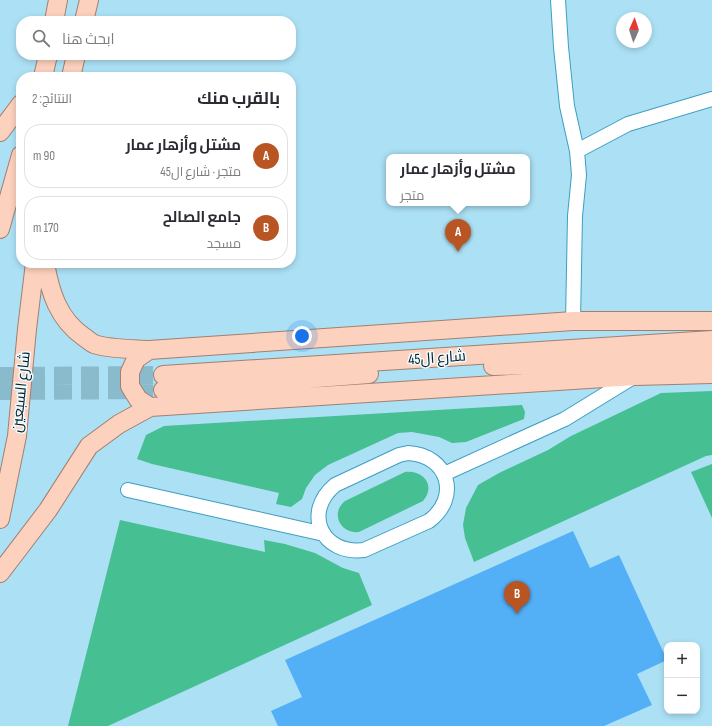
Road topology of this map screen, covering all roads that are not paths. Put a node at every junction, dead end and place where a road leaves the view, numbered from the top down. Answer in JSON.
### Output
{"nodes":[{"id":1,"x":58,"y":0,"type":"edge"},
{"id":2,"x":89,"y":0,"type":"edge"},
{"id":3,"x":558,"y":0,"type":"edge"},
{"id":4,"x":55,"y":16,"type":"edge"},
{"id":5,"x":85,"y":16,"type":"edge"},
{"id":6,"x":47,"y":60,"type":"edge"},
{"id":7,"x":75,"y":60,"type":"edge"},
{"id":8,"x":44,"y":72,"type":"edge"},
{"id":9,"x":72,"y":72,"type":"edge"},
{"id":10,"x":712,"y":99,"type":"edge"},
{"id":11,"x":16,"y":111,"type":"edge"},
{"id":12,"x":0,"y":132,"type":"edge"},
{"id":13,"x":577,"y":151,"type":"junction"},
{"id":14,"x":16,"y":172,"type":"edge"},
{"id":15,"x":0,"y":229,"type":"edge"},
{"id":16,"x":34,"y":268,"type":"edge"},
{"id":17,"x":46,"y":268,"type":"edge"},
{"id":18,"x":573,"y":321,"type":"junction"},
{"id":19,"x":712,"y":321,"type":"edge"},
{"id":20,"x":712,"y":340,"type":"edge"},
{"id":21,"x":148,"y":350,"type":"junction"},
{"id":22,"x":712,"y":358,"type":"edge"},
{"id":23,"x":712,"y":374,"type":"edge"},
{"id":24,"x":635,"y":376,"type":"junction"},
{"id":25,"x":150,"y":407,"type":"junction"},
{"id":26,"x":444,"y":474,"type":"junction"},
{"id":27,"x":128,"y":490,"type":"dead end"},
{"id":28,"x":0,"y":519,"type":"edge"},
{"id":29,"x":324,"y":534,"type":"junction"},
{"id":30,"x":0,"y":573,"type":"edge"}],
"edges":[{"from":1,"to":4,"type":"main road"},
{"from":2,"to":5,"type":"main road"},
{"from":3,"to":13,"type":"street"},
{"from":6,"to":8,"type":"main road"},
{"from":7,"to":9,"type":"main road"},
{"from":10,"to":13,"type":"street"},
{"from":11,"to":12,"type":"main road"},
{"from":13,"to":18,"type":"street"},
{"from":14,"to":15,"type":"main road"},
{"from":16,"to":28,"type":"main road","name":"شارع السبعين"},
{"from":17,"to":21,"type":"main road"},
{"from":18,"to":19,"type":"main road"},
{"from":18,"to":21,"type":"main road"},
{"from":20,"to":22,"type":"main road","name":"شارع ال45"},
{"from":21,"to":25,"type":"main road"},
{"from":23,"to":24,"type":"main road"},
{"from":24,"to":25,"type":"main road"},
{"from":24,"to":26,"type":"street"},
{"from":25,"to":30,"type":"main road"},
{"from":26,"to":29,"type":"street"},
{"from":26,"to":29,"type":"street"},
{"from":27,"to":29,"type":"street"}]}
